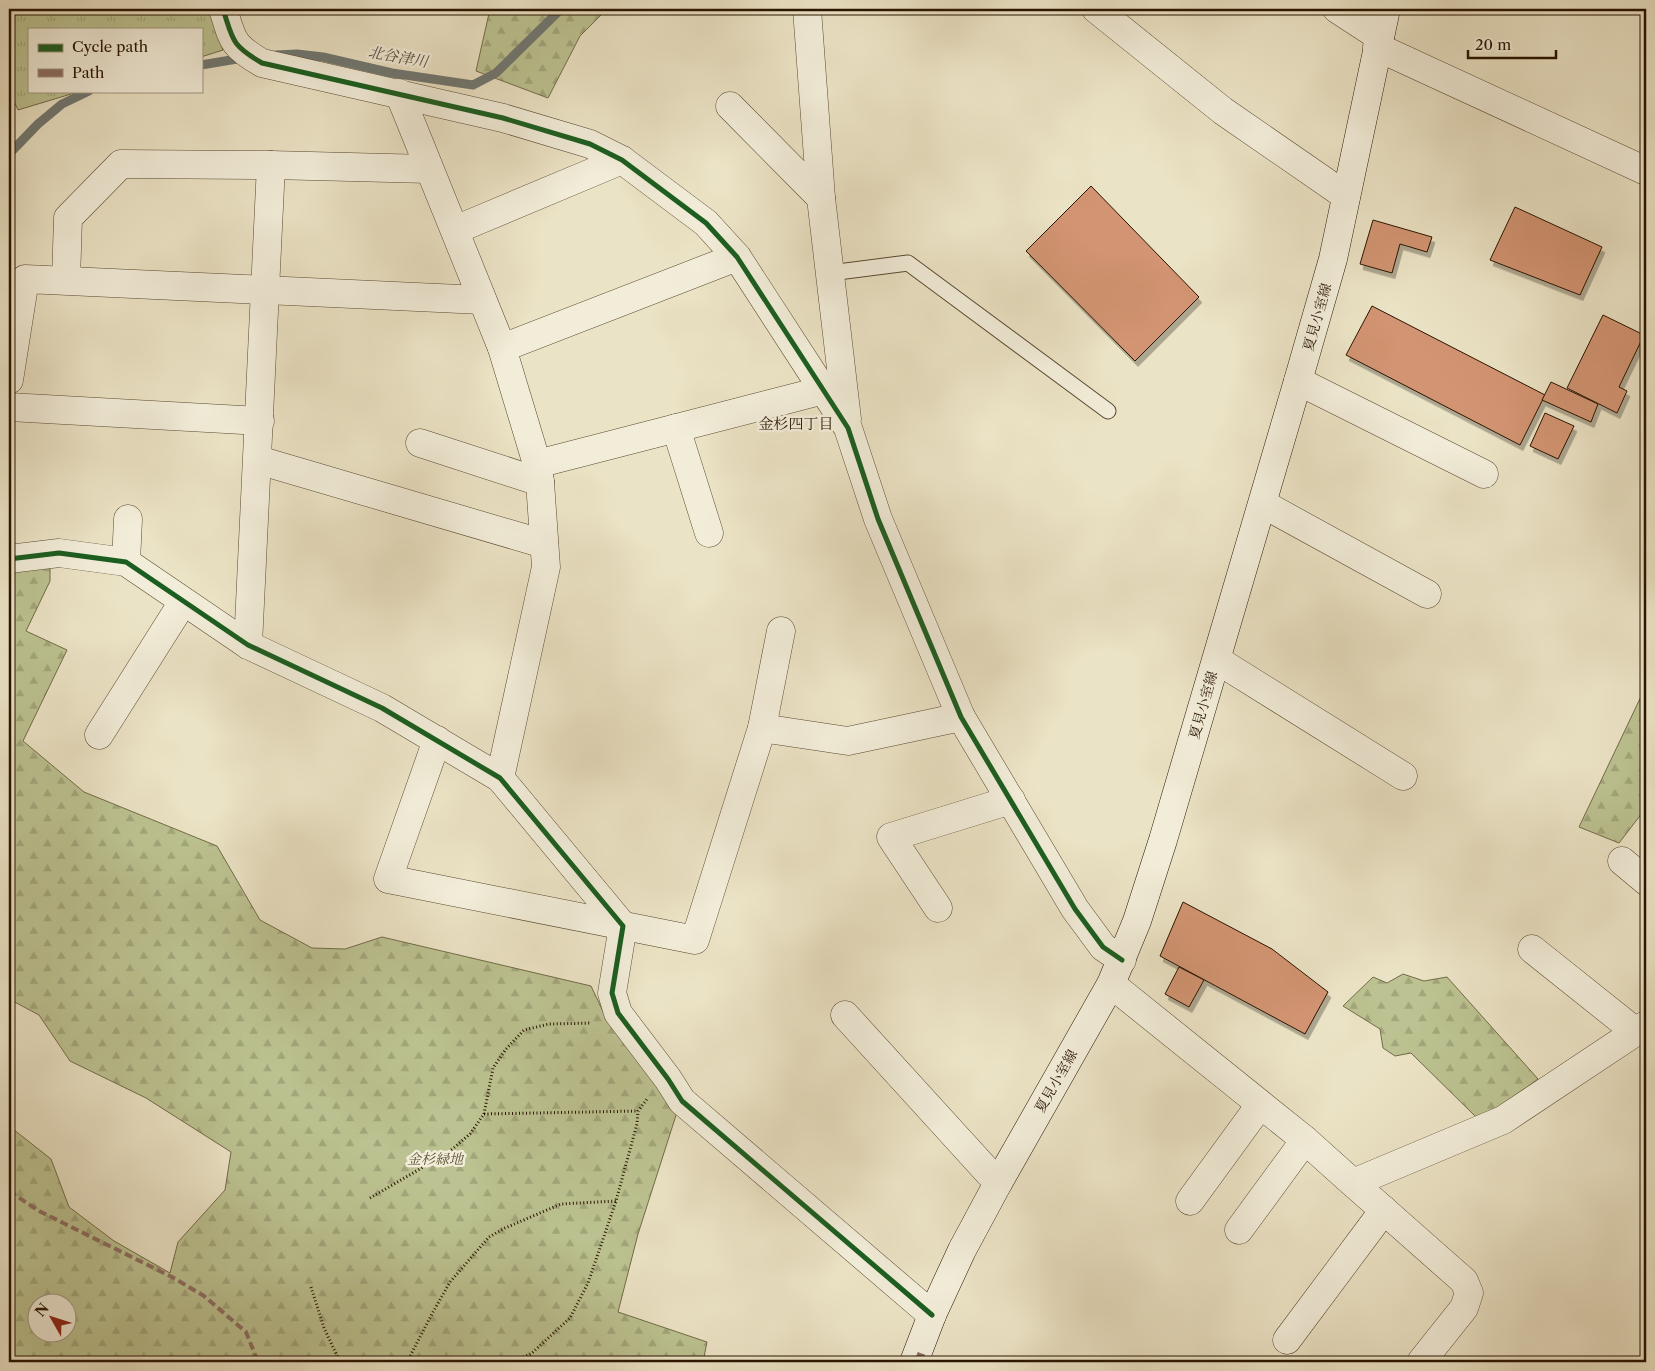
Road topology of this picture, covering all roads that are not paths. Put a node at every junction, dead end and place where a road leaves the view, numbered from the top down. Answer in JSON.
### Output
{"nodes":[{"id":1,"x":223,"y":9,"type":"edge"},
{"id":2,"x":808,"y":9,"type":"edge"},
{"id":3,"x":1096,"y":9,"type":"edge"},
{"id":4,"x":1338,"y":9,"type":"edge"},
{"id":5,"x":1386,"y":9,"type":"edge"},
{"id":6,"x":1378,"y":42,"type":"junction"},
{"id":7,"x":399,"y":94,"type":"junction"},
{"id":8,"x":730,"y":106,"type":"dead end"},
{"id":9,"x":622,"y":160,"type":"junction"},
{"id":10,"x":271,"y":165,"type":"junction"},
{"id":11,"x":429,"y":169,"type":"junction"},
{"id":12,"x":1646,"y":171,"type":"edge"},
{"id":13,"x":1346,"y":196,"type":"junction"},
{"id":14,"x":821,"y":198,"type":"junction"},
{"id":15,"x":454,"y":230,"type":"junction"},
{"id":16,"x":737,"y":257,"type":"junction"},
{"id":17,"x":830,"y":272,"type":"junction"},
{"id":18,"x":66,"y":280,"type":"junction"},
{"id":19,"x":265,"y":290,"type":"junction"},
{"id":20,"x":482,"y":300,"type":"junction"},
{"id":21,"x":502,"y":348,"type":"junction"},
{"id":22,"x":9,"y":380,"type":"edge"},
{"id":23,"x":1298,"y":381,"type":"junction"},
{"id":24,"x":824,"y":390,"type":"junction"},
{"id":25,"x":9,"y":408,"type":"edge"},
{"id":26,"x":1108,"y":411,"type":"dead end"},
{"id":27,"x":260,"y":422,"type":"junction"},
{"id":28,"x":676,"y":428,"type":"junction"},
{"id":29,"x":848,"y":428,"type":"junction"},
{"id":30,"x":420,"y":443,"type":"dead end"},
{"id":31,"x":258,"y":460,"type":"junction"},
{"id":32,"x":538,"y":473,"type":"junction"},
{"id":33,"x":1484,"y":474,"type":"dead end"},
{"id":34,"x":1263,"y":504,"type":"junction"},
{"id":35,"x":128,"y":519,"type":"dead end"},
{"id":36,"x":709,"y":532,"type":"dead end"},
{"id":37,"x":544,"y":544,"type":"junction"},
{"id":38,"x":9,"y":559,"type":"edge"},
{"id":39,"x":126,"y":562,"type":"junction"},
{"id":40,"x":1427,"y":594,"type":"dead end"},
{"id":41,"x":183,"y":602,"type":"junction"},
{"id":42,"x":781,"y":631,"type":"dead end"},
{"id":43,"x":248,"y":645,"type":"junction"},
{"id":44,"x":1217,"y":660,"type":"junction"},
{"id":45,"x":960,"y":717,"type":"junction"},
{"id":46,"x":762,"y":728,"type":"junction"},
{"id":47,"x":99,"y":735,"type":"dead end"},
{"id":48,"x":437,"y":740,"type":"junction"},
{"id":49,"x":1403,"y":776,"type":"dead end"},
{"id":50,"x":500,"y":778,"type":"junction"},
{"id":51,"x":1011,"y":800,"type":"junction"},
{"id":52,"x":1622,"y":861,"type":"dead end"},
{"id":53,"x":1646,"y":881,"type":"edge"},
{"id":54,"x":938,"y":908,"type":"dead end"},
{"id":55,"x":623,"y":926,"type":"junction"},
{"id":56,"x":1532,"y":949,"type":"dead end"},
{"id":57,"x":1117,"y":972,"type":"junction"},
{"id":58,"x":845,"y":1015,"type":"dead end"},
{"id":59,"x":1641,"y":1029,"type":"edge"},
{"id":60,"x":1260,"y":1105,"type":"junction"},
{"id":61,"x":1305,"y":1140,"type":"junction"},
{"id":62,"x":998,"y":1183,"type":"junction"},
{"id":63,"x":1353,"y":1183,"type":"junction"},
{"id":64,"x":1190,"y":1201,"type":"dead end"},
{"id":65,"x":1384,"y":1210,"type":"junction"},
{"id":66,"x":1239,"y":1230,"type":"dead end"},
{"id":67,"x":932,"y":1315,"type":"junction"},
{"id":68,"x":1287,"y":1340,"type":"dead end"},
{"id":69,"x":914,"y":1362,"type":"edge"},
{"id":70,"x":1421,"y":1362,"type":"edge"}],
"edges":[{"from":1,"to":7,"type":"street"},
{"from":2,"to":14,"type":"street"},
{"from":3,"to":13,"type":"street"},
{"from":4,"to":6,"type":"street"},
{"from":5,"to":6,"type":"street","name":"夏見小室線"},
{"from":6,"to":12,"type":"street"},
{"from":6,"to":13,"type":"street","name":"夏見小室線"},
{"from":7,"to":9,"type":"street"},
{"from":7,"to":11,"type":"street"},
{"from":8,"to":14,"type":"street"},
{"from":9,"to":15,"type":"street"},
{"from":9,"to":16,"type":"street"},
{"from":10,"to":11,"type":"street"},
{"from":10,"to":18,"type":"street"},
{"from":10,"to":19,"type":"street"},
{"from":11,"to":15,"type":"street"},
{"from":13,"to":23,"type":"street","name":"夏見小室線"},
{"from":14,"to":17,"type":"street"},
{"from":15,"to":20,"type":"street"},
{"from":16,"to":21,"type":"street"},
{"from":16,"to":24,"type":"street"},
{"from":17,"to":26,"type":"lane"},
{"from":17,"to":29,"type":"street"},
{"from":18,"to":19,"type":"street"},
{"from":18,"to":22,"type":"street"},
{"from":19,"to":20,"type":"street"},
{"from":19,"to":27,"type":"street"},
{"from":20,"to":21,"type":"street"},
{"from":21,"to":32,"type":"street"},
{"from":23,"to":33,"type":"street"},
{"from":23,"to":34,"type":"street","name":"夏見小室線"},
{"from":24,"to":28,"type":"street"},
{"from":24,"to":29,"type":"street"},
{"from":25,"to":27,"type":"street"},
{"from":27,"to":31,"type":"street"},
{"from":28,"to":32,"type":"street"},
{"from":28,"to":36,"type":"street"},
{"from":29,"to":45,"type":"street"},
{"from":30,"to":32,"type":"street"},
{"from":31,"to":37,"type":"street"},
{"from":31,"to":43,"type":"street"},
{"from":32,"to":37,"type":"street"},
{"from":34,"to":40,"type":"street"},
{"from":34,"to":44,"type":"street","name":"夏見小室線"},
{"from":35,"to":39,"type":"street"},
{"from":37,"to":50,"type":"street"},
{"from":38,"to":39,"type":"street"},
{"from":39,"to":41,"type":"street"},
{"from":41,"to":43,"type":"street"},
{"from":41,"to":47,"type":"street"},
{"from":42,"to":46,"type":"street"},
{"from":43,"to":48,"type":"street"},
{"from":44,"to":49,"type":"street"},
{"from":44,"to":57,"type":"street","name":"夏見小室線"},
{"from":45,"to":46,"type":"street"},
{"from":45,"to":51,"type":"street"},
{"from":46,"to":55,"type":"street"},
{"from":48,"to":50,"type":"street"},
{"from":48,"to":55,"type":"street"},
{"from":50,"to":55,"type":"street"},
{"from":51,"to":54,"type":"street"},
{"from":51,"to":57,"type":"street"},
{"from":52,"to":53,"type":"street"},
{"from":55,"to":67,"type":"street"},
{"from":56,"to":59,"type":"street"},
{"from":57,"to":60,"type":"street"},
{"from":57,"to":62,"type":"street","name":"夏見小室線"},
{"from":58,"to":62,"type":"street"},
{"from":59,"to":63,"type":"street"},
{"from":60,"to":61,"type":"street"},
{"from":60,"to":64,"type":"street"},
{"from":61,"to":63,"type":"street"},
{"from":61,"to":66,"type":"street"},
{"from":62,"to":67,"type":"street","name":"夏見小室線"},
{"from":63,"to":65,"type":"street"},
{"from":65,"to":68,"type":"street"},
{"from":65,"to":70,"type":"street"},
{"from":67,"to":69,"type":"street","name":"夏見小室線"}]}
